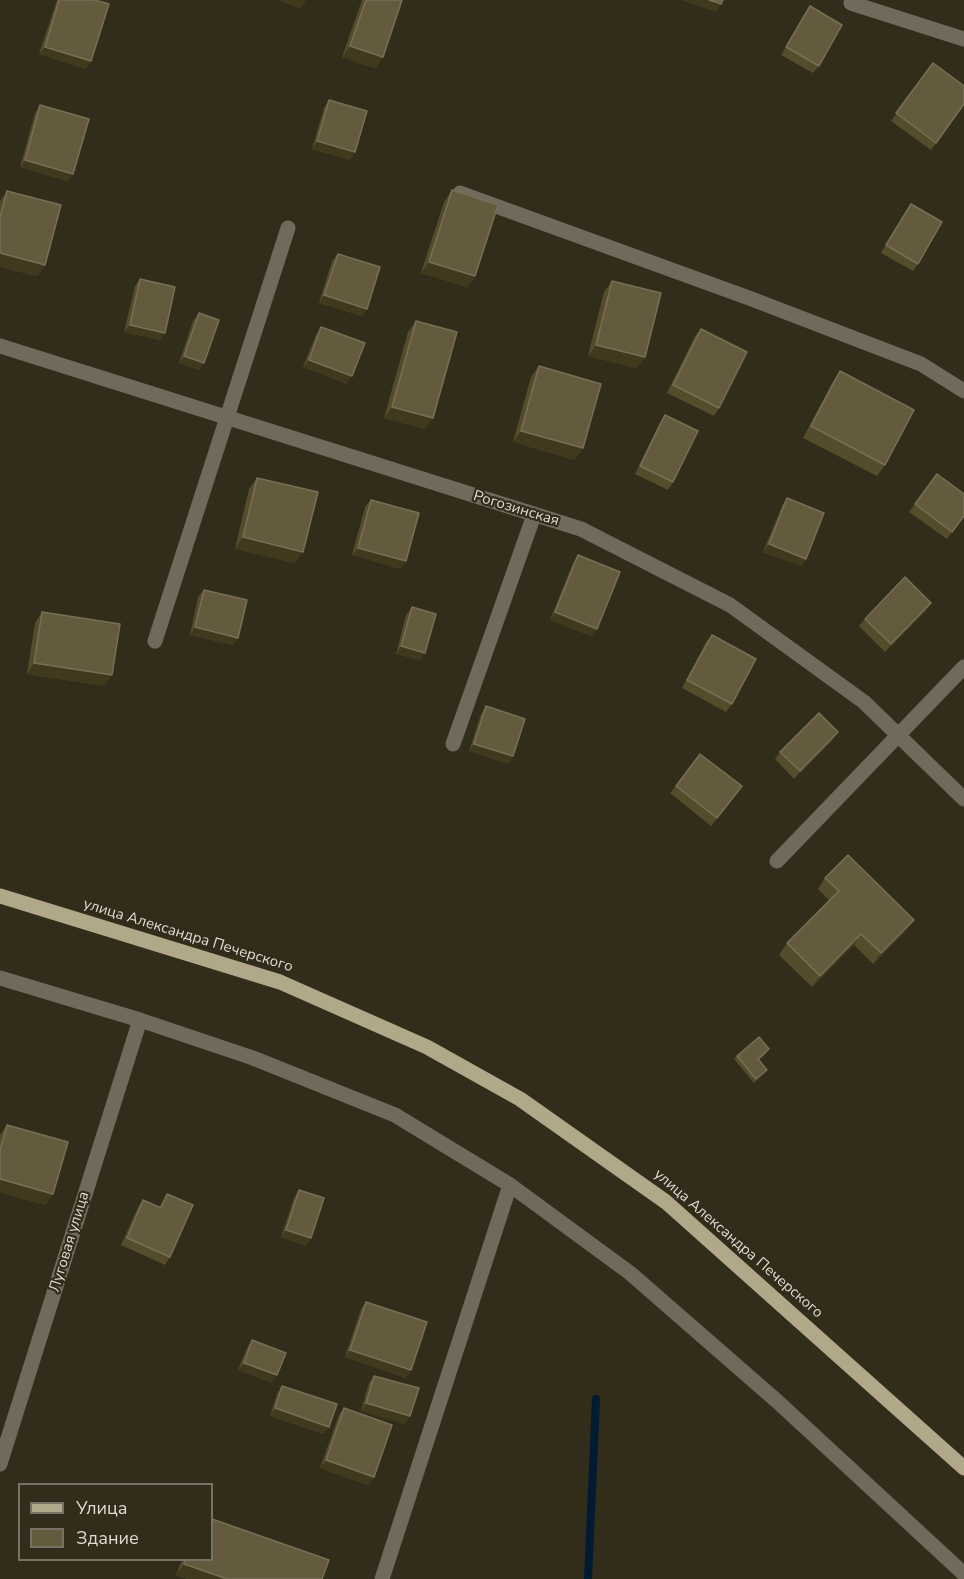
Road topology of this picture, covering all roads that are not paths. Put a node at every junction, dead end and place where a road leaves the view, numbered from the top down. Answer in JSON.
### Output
{"nodes":[{"id":1,"x":851,"y":3,"type":"dead end"},
{"id":2,"x":964,"y":39,"type":"edge"},
{"id":3,"x":460,"y":193,"type":"edge"},
{"id":4,"x":288,"y":228,"type":"dead end"},
{"id":5,"x":0,"y":346,"type":"edge"},
{"id":6,"x":964,"y":392,"type":"edge"},
{"id":7,"x":227,"y":418,"type":"junction"},
{"id":8,"x":534,"y":515,"type":"junction"},
{"id":9,"x":155,"y":640,"type":"dead end"},
{"id":10,"x":964,"y":667,"type":"edge"},
{"id":11,"x":898,"y":735,"type":"junction"},
{"id":12,"x":453,"y":744,"type":"dead end"},
{"id":13,"x":964,"y":799,"type":"edge"},
{"id":14,"x":777,"y":861,"type":"dead end"},
{"id":15,"x":0,"y":896,"type":"edge"},
{"id":16,"x":0,"y":978,"type":"edge"},
{"id":17,"x":140,"y":1020,"type":"junction"},
{"id":18,"x":510,"y":1185,"type":"junction"},
{"id":19,"x":0,"y":1464,"type":"edge"},
{"id":20,"x":964,"y":1468,"type":"edge"},
{"id":21,"x":964,"y":1574,"type":"edge"},
{"id":22,"x":382,"y":1579,"type":"edge"}],
"edges":[{"from":1,"to":2,"type":"street"},
{"from":3,"to":6,"type":"street"},
{"from":4,"to":7,"type":"street"},
{"from":5,"to":7,"type":"street","name":"Рогозинская"},
{"from":7,"to":8,"type":"street","name":"Рогозинская"},
{"from":7,"to":9,"type":"street"},
{"from":8,"to":11,"type":"street","name":"Рогозинская"},
{"from":8,"to":12,"type":"street"},
{"from":10,"to":11,"type":"street"},
{"from":11,"to":13,"type":"street","name":"Рогозинская"},
{"from":11,"to":14,"type":"street"},
{"from":15,"to":20,"type":"main road","name":"улица Александра Печерского"},
{"from":16,"to":17,"type":"street"},
{"from":17,"to":18,"type":"street"},
{"from":17,"to":19,"type":"street","name":"Луговая улица"},
{"from":18,"to":21,"type":"street"},
{"from":18,"to":22,"type":"street"}]}
